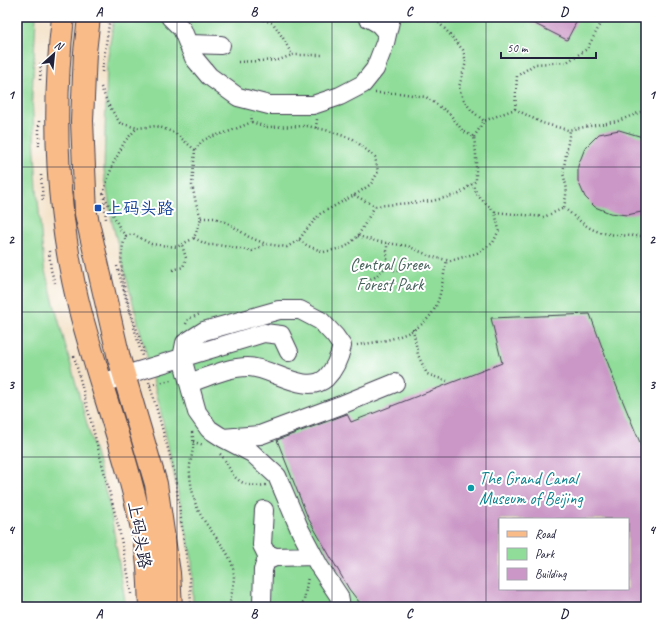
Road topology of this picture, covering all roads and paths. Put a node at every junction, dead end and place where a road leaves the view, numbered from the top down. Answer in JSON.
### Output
{"nodes":[{"id":1,"x":63,"y":17,"type":"edge"},
{"id":2,"x":88,"y":17,"type":"edge"},
{"id":3,"x":110,"y":17,"type":"edge"},
{"id":4,"x":170,"y":17,"type":"edge"},
{"id":5,"x":256,"y":17,"type":"edge"},
{"id":6,"x":367,"y":17,"type":"edge"},
{"id":7,"x":433,"y":17,"type":"edge"},
{"id":8,"x":602,"y":17,"type":"edge"},
{"id":9,"x":642,"y":17,"type":"edge"},
{"id":10,"x":646,"y":20,"type":"edge"},
{"id":11,"x":389,"y":25,"type":"edge"},
{"id":12,"x":189,"y":44,"type":"junction"},
{"id":13,"x":221,"y":45,"type":"dead end"},
{"id":14,"x":101,"y":51,"type":"dead end"},
{"id":15,"x":292,"y":55,"type":"junction"},
{"id":16,"x":323,"y":55,"type":"dead end"},
{"id":17,"x":238,"y":62,"type":"dead end"},
{"id":18,"x":98,"y":92,"type":"dead end"},
{"id":19,"x":370,"y":95,"type":"dead end"},
{"id":20,"x":515,"y":109,"type":"junction"},
{"id":21,"x":646,"y":110,"type":"edge"},
{"id":22,"x":484,"y":121,"type":"junction"},
{"id":23,"x":252,"y":122,"type":"dead end"},
{"id":24,"x":137,"y":128,"type":"junction"},
{"id":25,"x":570,"y":130,"type":"junction"},
{"id":26,"x":474,"y":137,"type":"junction"},
{"id":27,"x":472,"y":184,"type":"junction"},
{"id":28,"x":102,"y":185,"type":"dead end"},
{"id":29,"x":103,"y":193,"type":"junction"},
{"id":30,"x":354,"y":195,"type":"junction"},
{"id":31,"x":375,"y":206,"type":"junction"},
{"id":32,"x":564,"y":208,"type":"junction"},
{"id":33,"x":495,"y":212,"type":"junction"},
{"id":34,"x":201,"y":218,"type":"junction"},
{"id":35,"x":106,"y":224,"type":"dead end"},
{"id":36,"x":126,"y":236,"type":"junction"},
{"id":37,"x":358,"y":236,"type":"junction"},
{"id":38,"x":646,"y":236,"type":"edge"},
{"id":39,"x":194,"y":238,"type":"junction"},
{"id":40,"x":299,"y":240,"type":"junction"},
{"id":41,"x":387,"y":243,"type":"junction"},
{"id":42,"x":266,"y":244,"type":"junction"},
{"id":43,"x":182,"y":245,"type":"junction"},
{"id":44,"x":447,"y":260,"type":"junction"},
{"id":45,"x":116,"y":262,"type":"dead end"},
{"id":46,"x":387,"y":266,"type":"junction"},
{"id":47,"x":173,"y":270,"type":"dead end"},
{"id":48,"x":405,"y":272,"type":"dead end"},
{"id":49,"x":361,"y":289,"type":"dead end"},
{"id":50,"x":414,"y":329,"type":"junction"},
{"id":51,"x":352,"y":346,"type":"dead end"},
{"id":52,"x":289,"y":352,"type":"dead end"},
{"id":53,"x":182,"y":358,"type":"junction"},
{"id":54,"x":146,"y":369,"type":"junction"},
{"id":55,"x":124,"y":375,"type":"junction"},
{"id":56,"x":447,"y":381,"type":"dead end"},
{"id":57,"x":394,"y":383,"type":"dead end"},
{"id":58,"x":101,"y":384,"type":"junction"},
{"id":59,"x":183,"y":384,"type":"junction"},
{"id":60,"x":191,"y":429,"type":"dead end"},
{"id":61,"x":193,"y":442,"type":"junction"},
{"id":62,"x":220,"y":444,"type":"junction"},
{"id":63,"x":206,"y":445,"type":"dead end"},
{"id":64,"x":279,"y":481,"type":"junction"},
{"id":65,"x":264,"y":510,"type":"dead end"},
{"id":66,"x":314,"y":556,"type":"junction"},
{"id":67,"x":275,"y":557,"type":"junction"},
{"id":68,"x":308,"y":574,"type":"dead end"},
{"id":69,"x":262,"y":602,"type":"dead end"},
{"id":70,"x":150,"y":607,"type":"edge"},
{"id":71,"x":171,"y":607,"type":"edge"},
{"id":72,"x":191,"y":607,"type":"edge"},
{"id":73,"x":229,"y":607,"type":"edge"},
{"id":74,"x":301,"y":607,"type":"edge"},
{"id":75,"x":341,"y":607,"type":"edge"}],
"edges":[{"from":1,"to":58,"type":"main road","name":"上码头路"},
{"from":2,"to":55,"type":"main road","name":"上码头路"},
{"from":3,"to":14,"type":"path"},
{"from":4,"to":12,"type":"street"},
{"from":5,"to":15,"type":"path"},
{"from":6,"to":11,"type":"street"},
{"from":7,"to":22,"type":"path"},
{"from":8,"to":20,"type":"path"},
{"from":9,"to":10,"type":"path"},
{"from":11,"to":12,"type":"street"},
{"from":12,"to":13,"type":"street"},
{"from":15,"to":16,"type":"path"},
{"from":15,"to":17,"type":"path"},
{"from":18,"to":24,"type":"path"},
{"from":19,"to":26,"type":"path"},
{"from":20,"to":22,"type":"path"},
{"from":20,"to":25,"type":"path"},
{"from":21,"to":25,"type":"path"},
{"from":22,"to":26,"type":"path"},
{"from":23,"to":30,"type":"path"},
{"from":24,"to":29,"type":"path"},
{"from":24,"to":34,"type":"path"},
{"from":25,"to":32,"type":"path"},
{"from":26,"to":27,"type":"path"},
{"from":27,"to":31,"type":"path"},
{"from":27,"to":33,"type":"path"},
{"from":28,"to":29,"type":"path"},
{"from":29,"to":35,"type":"path"},
{"from":29,"to":36,"type":"path"},
{"from":30,"to":31,"type":"path"},
{"from":30,"to":40,"type":"path"},
{"from":31,"to":37,"type":"path"},
{"from":32,"to":33,"type":"path"},
{"from":32,"to":38,"type":"path"},
{"from":33,"to":44,"type":"path"},
{"from":34,"to":39,"type":"path"},
{"from":34,"to":42,"type":"path"},
{"from":36,"to":43,"type":"path"},
{"from":36,"to":54,"type":"path"},
{"from":37,"to":40,"type":"path"},
{"from":37,"to":41,"type":"path"},
{"from":39,"to":42,"type":"path"},
{"from":39,"to":43,"type":"path"},
{"from":40,"to":42,"type":"path"},
{"from":41,"to":44,"type":"path"},
{"from":41,"to":46,"type":"path"},
{"from":43,"to":47,"type":"path"},
{"from":44,"to":50,"type":"path"},
{"from":45,"to":54,"type":"path"},
{"from":46,"to":48,"type":"path"},
{"from":46,"to":49,"type":"path"},
{"from":50,"to":51,"type":"path"},
{"from":50,"to":56,"type":"path"},
{"from":52,"to":53,"type":"street"},
{"from":53,"to":54,"type":"street"},
{"from":53,"to":59,"type":"street"},
{"from":53,"to":59,"type":"street"},
{"from":54,"to":55,"type":"street"},
{"from":54,"to":59,"type":"path"},
{"from":54,"to":72,"type":"path"},
{"from":55,"to":58,"type":"street"},
{"from":55,"to":71,"type":"main road","name":"上码头路"},
{"from":57,"to":62,"type":"street"},
{"from":58,"to":70,"type":"main road","name":"上码头路"},
{"from":59,"to":62,"type":"street"},
{"from":60,"to":61,"type":"path"},
{"from":61,"to":63,"type":"path"},
{"from":61,"to":73,"type":"path"},
{"from":62,"to":64,"type":"street"},
{"from":62,"to":64,"type":"path"},
{"from":64,"to":66,"type":"street"},
{"from":65,"to":67,"type":"street"},
{"from":66,"to":67,"type":"street"},
{"from":66,"to":75,"type":"street"},
{"from":67,"to":69,"type":"street"},
{"from":68,"to":74,"type":"path"}]}
